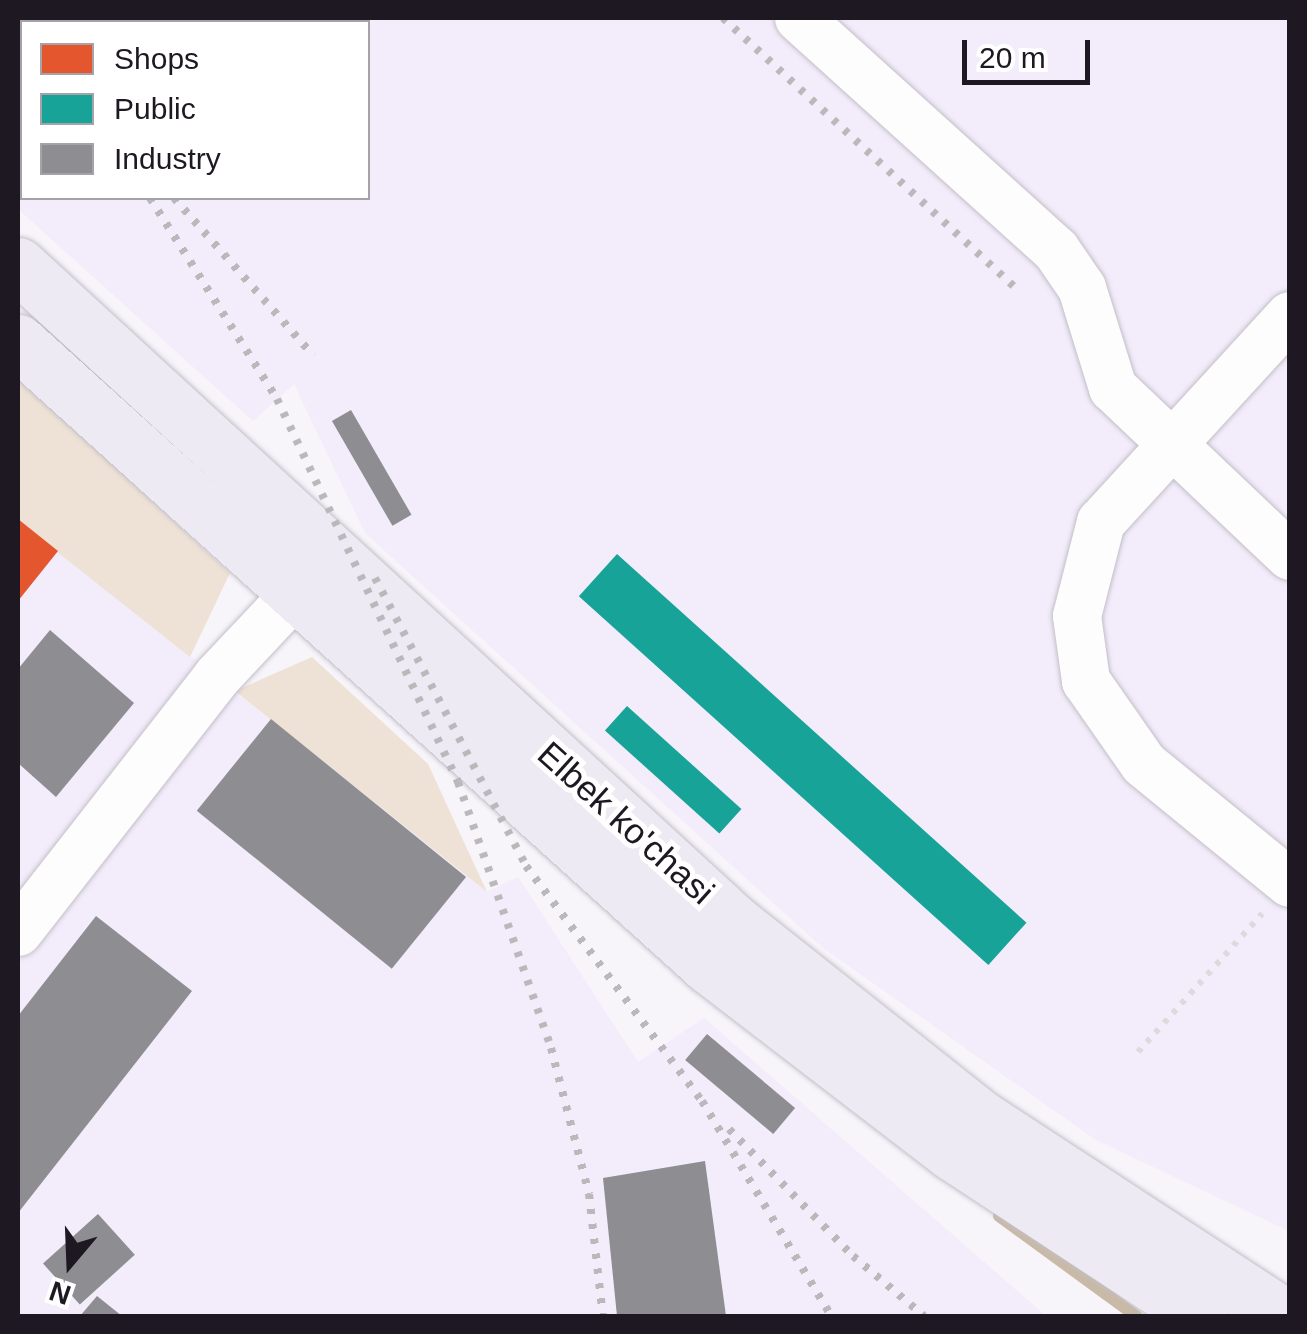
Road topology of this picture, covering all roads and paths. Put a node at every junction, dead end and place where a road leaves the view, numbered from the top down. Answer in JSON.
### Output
{"nodes":[{"id":1,"x":799,"y":18,"type":"edge"},
{"id":2,"x":18,"y":266,"type":"edge"},
{"id":3,"x":1290,"y":316,"type":"edge"},
{"id":4,"x":18,"y":342,"type":"edge"},
{"id":5,"x":1169,"y":445,"type":"junction"},
{"id":6,"x":1290,"y":556,"type":"edge"},
{"id":7,"x":294,"y":595,"type":"junction"},
{"id":8,"x":1278,"y":895,"type":"edge"},
{"id":9,"x":18,"y":932,"type":"edge"},
{"id":10,"x":1138,"y":1052,"type":"dead end"},
{"id":11,"x":1200,"y":1316,"type":"edge"},
{"id":12,"x":1284,"y":1316,"type":"edge"}],
"edges":[{"from":1,"to":5,"type":"lane"},
{"from":2,"to":12,"type":"main road","name":"Elbek ko'chasi"},
{"from":3,"to":5,"type":"lane"},
{"from":4,"to":7,"type":"main road","name":"Elbek ko'chasi"},
{"from":5,"to":6,"type":"lane"},
{"from":5,"to":8,"type":"lane"},
{"from":7,"to":9,"type":"lane"},
{"from":7,"to":11,"type":"main road","name":"Elbek ko'chasi"},
{"from":8,"to":10,"type":"path"}]}
